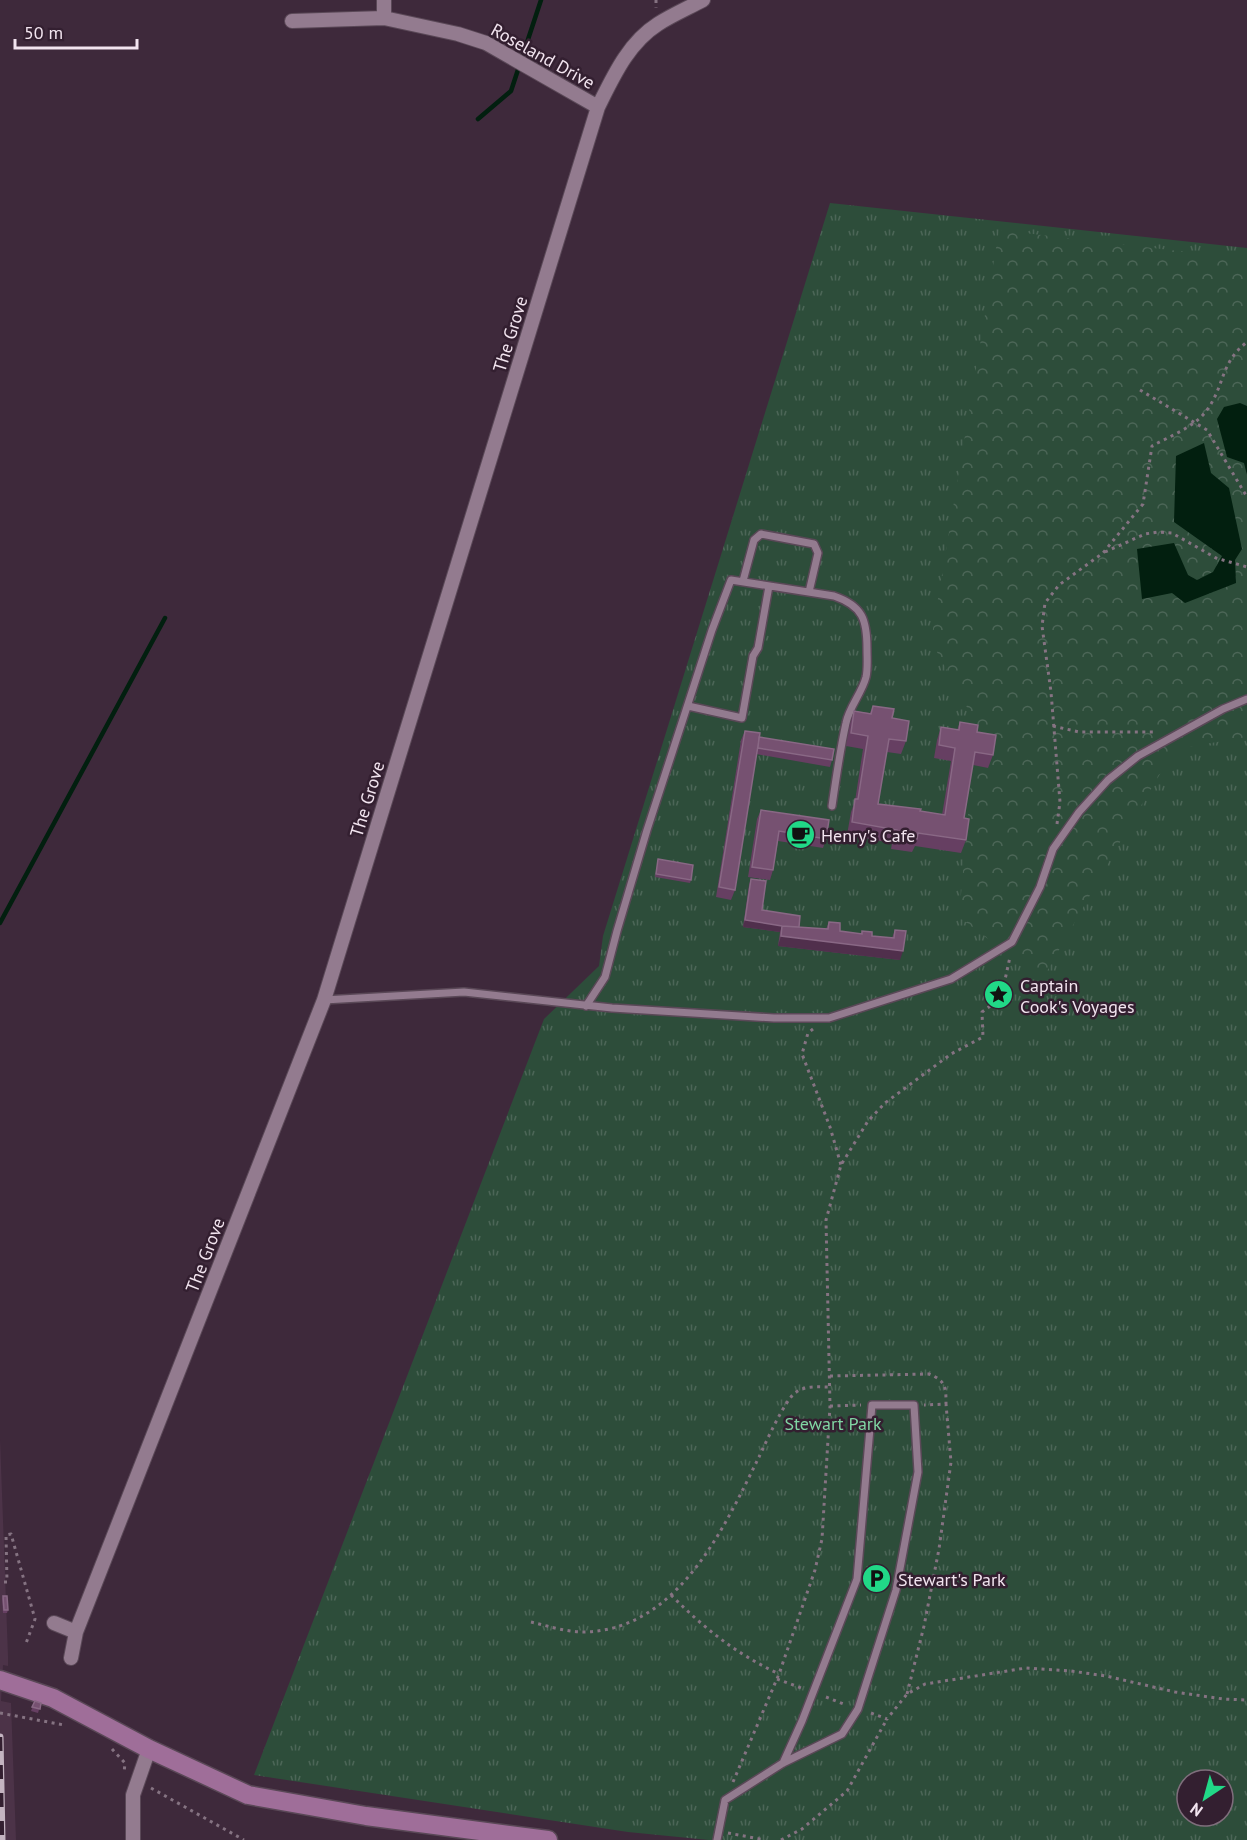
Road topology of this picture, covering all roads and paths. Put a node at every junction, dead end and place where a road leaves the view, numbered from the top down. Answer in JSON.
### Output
{"nodes":[{"id":1,"x":384,"y":0,"type":"edge"},
{"id":2,"x":703,"y":0,"type":"edge"},
{"id":3,"x":384,"y":18,"type":"junction"},
{"id":4,"x":292,"y":21,"type":"dead end"},
{"id":5,"x":598,"y":107,"type":"junction"},
{"id":6,"x":1247,"y":342,"type":"edge"},
{"id":7,"x":1140,"y":390,"type":"dead end"},
{"id":8,"x":1194,"y":422,"type":"junction"},
{"id":9,"x":1247,"y":497,"type":"edge"},
{"id":10,"x":1103,"y":553,"type":"junction"},
{"id":11,"x":1245,"y":566,"type":"edge"},
{"id":12,"x":743,"y":581,"type":"junction"},
{"id":13,"x":769,"y":586,"type":"junction"},
{"id":14,"x":809,"y":592,"type":"junction"},
{"id":15,"x":1247,"y":699,"type":"edge"},
{"id":16,"x":688,"y":706,"type":"junction"},
{"id":17,"x":1053,"y":726,"type":"junction"},
{"id":18,"x":1176,"y":735,"type":"junction"},
{"id":19,"x":832,"y":806,"type":"dead end"},
{"id":20,"x":1053,"y":849,"type":"junction"},
{"id":21,"x":1012,"y":942,"type":"junction"},
{"id":22,"x":324,"y":1000,"type":"junction"},
{"id":23,"x":586,"y":1005,"type":"junction"},
{"id":24,"x":829,"y":1018,"type":"junction"},
{"id":25,"x":841,"y":1165,"type":"junction"},
{"id":26,"x":830,"y":1376,"type":"junction"},
{"id":27,"x":830,"y":1387,"type":"junction"},
{"id":28,"x":946,"y":1404,"type":"junction"},
{"id":29,"x":872,"y":1405,"type":"junction"},
{"id":30,"x":914,"y":1405,"type":"junction"},
{"id":31,"x":830,"y":1406,"type":"junction"},
{"id":32,"x":4,"y":1582,"type":"dead end"},
{"id":33,"x":671,"y":1595,"type":"junction"},
{"id":34,"x":531,"y":1622,"type":"dead end"},
{"id":35,"x":54,"y":1623,"type":"dead end"},
{"id":36,"x":76,"y":1632,"type":"junction"},
{"id":37,"x":25,"y":1646,"type":"dead end"},
{"id":38,"x":72,"y":1658,"type":"dead end"},
{"id":39,"x":779,"y":1674,"type":"junction"},
{"id":40,"x":777,"y":1679,"type":"junction"},
{"id":41,"x":0,"y":1680,"type":"edge"},
{"id":42,"x":806,"y":1689,"type":"dead end"},
{"id":43,"x":907,"y":1694,"type":"junction"},
{"id":44,"x":826,"y":1697,"type":"dead end"},
{"id":45,"x":1247,"y":1700,"type":"edge"},
{"id":46,"x":846,"y":1705,"type":"dead end"},
{"id":47,"x":0,"y":1713,"type":"edge"},
{"id":48,"x":871,"y":1713,"type":"dead end"},
{"id":49,"x":887,"y":1719,"type":"junction"},
{"id":50,"x":73,"y":1726,"type":"dead end"},
{"id":51,"x":111,"y":1748,"type":"dead end"},
{"id":52,"x":149,"y":1749,"type":"junction"},
{"id":53,"x":783,"y":1763,"type":"junction"},
{"id":54,"x":123,"y":1783,"type":"dead end"},
{"id":55,"x":149,"y":1787,"type":"dead end"},
{"id":56,"x":725,"y":1800,"type":"junction"},
{"id":57,"x":718,"y":1831,"type":"junction"},
{"id":58,"x":133,"y":1840,"type":"edge"},
{"id":59,"x":243,"y":1840,"type":"edge"},
{"id":60,"x":548,"y":1840,"type":"edge"},
{"id":61,"x":717,"y":1840,"type":"edge"},
{"id":62,"x":765,"y":1840,"type":"edge"},
{"id":63,"x":781,"y":1840,"type":"edge"}],
"edges":[{"from":1,"to":3,"type":"street"},
{"from":2,"to":5,"type":"street","name":"The Grove"},
{"from":3,"to":4,"type":"street","name":"Roseland Drive"},
{"from":3,"to":5,"type":"street","name":"Roseland Drive"},
{"from":5,"to":22,"type":"street","name":"The Grove"},
{"from":6,"to":8,"type":"path"},
{"from":7,"to":8,"type":"path"},
{"from":8,"to":9,"type":"path"},
{"from":8,"to":10,"type":"path"},
{"from":10,"to":11,"type":"path"},
{"from":10,"to":17,"type":"path"},
{"from":12,"to":13,"type":"lane"},
{"from":12,"to":14,"type":"lane"},
{"from":12,"to":16,"type":"lane"},
{"from":13,"to":14,"type":"lane"},
{"from":13,"to":16,"type":"lane"},
{"from":14,"to":19,"type":"lane"},
{"from":15,"to":18,"type":"lane"},
{"from":16,"to":23,"type":"lane"},
{"from":17,"to":18,"type":"path"},
{"from":17,"to":20,"type":"path"},
{"from":18,"to":20,"type":"lane"},
{"from":20,"to":21,"type":"lane"},
{"from":21,"to":24,"type":"lane"},
{"from":21,"to":25,"type":"path"},
{"from":22,"to":23,"type":"lane"},
{"from":22,"to":36,"type":"street","name":"The Grove"},
{"from":23,"to":24,"type":"lane"},
{"from":24,"to":25,"type":"path"},
{"from":25,"to":26,"type":"path"},
{"from":26,"to":27,"type":"path"},
{"from":26,"to":28,"type":"path"},
{"from":27,"to":31,"type":"path"},
{"from":27,"to":33,"type":"path"},
{"from":28,"to":30,"type":"path"},
{"from":28,"to":43,"type":"path"},
{"from":29,"to":30,"type":"lane"},
{"from":29,"to":31,"type":"path"},
{"from":29,"to":53,"type":"lane"},
{"from":30,"to":53,"type":"lane"},
{"from":31,"to":39,"type":"path"},
{"from":32,"to":37,"type":"path"},
{"from":33,"to":34,"type":"path"},
{"from":33,"to":39,"type":"path"},
{"from":35,"to":36,"type":"street"},
{"from":36,"to":38,"type":"street","name":"The Grove"},
{"from":39,"to":40,"type":"path"},
{"from":40,"to":42,"type":"path"},
{"from":40,"to":56,"type":"path"},
{"from":41,"to":52,"type":"main road"},
{"from":43,"to":45,"type":"path"},
{"from":43,"to":49,"type":"path"},
{"from":44,"to":46,"type":"path"},
{"from":47,"to":50,"type":"path"},
{"from":48,"to":49,"type":"path"},
{"from":49,"to":63,"type":"path"},
{"from":51,"to":54,"type":"path"},
{"from":52,"to":58,"type":"street"},
{"from":52,"to":60,"type":"main road"},
{"from":53,"to":56,"type":"lane"},
{"from":55,"to":59,"type":"path"},
{"from":56,"to":57,"type":"lane"},
{"from":57,"to":61,"type":"lane"},
{"from":57,"to":62,"type":"path"}]}
